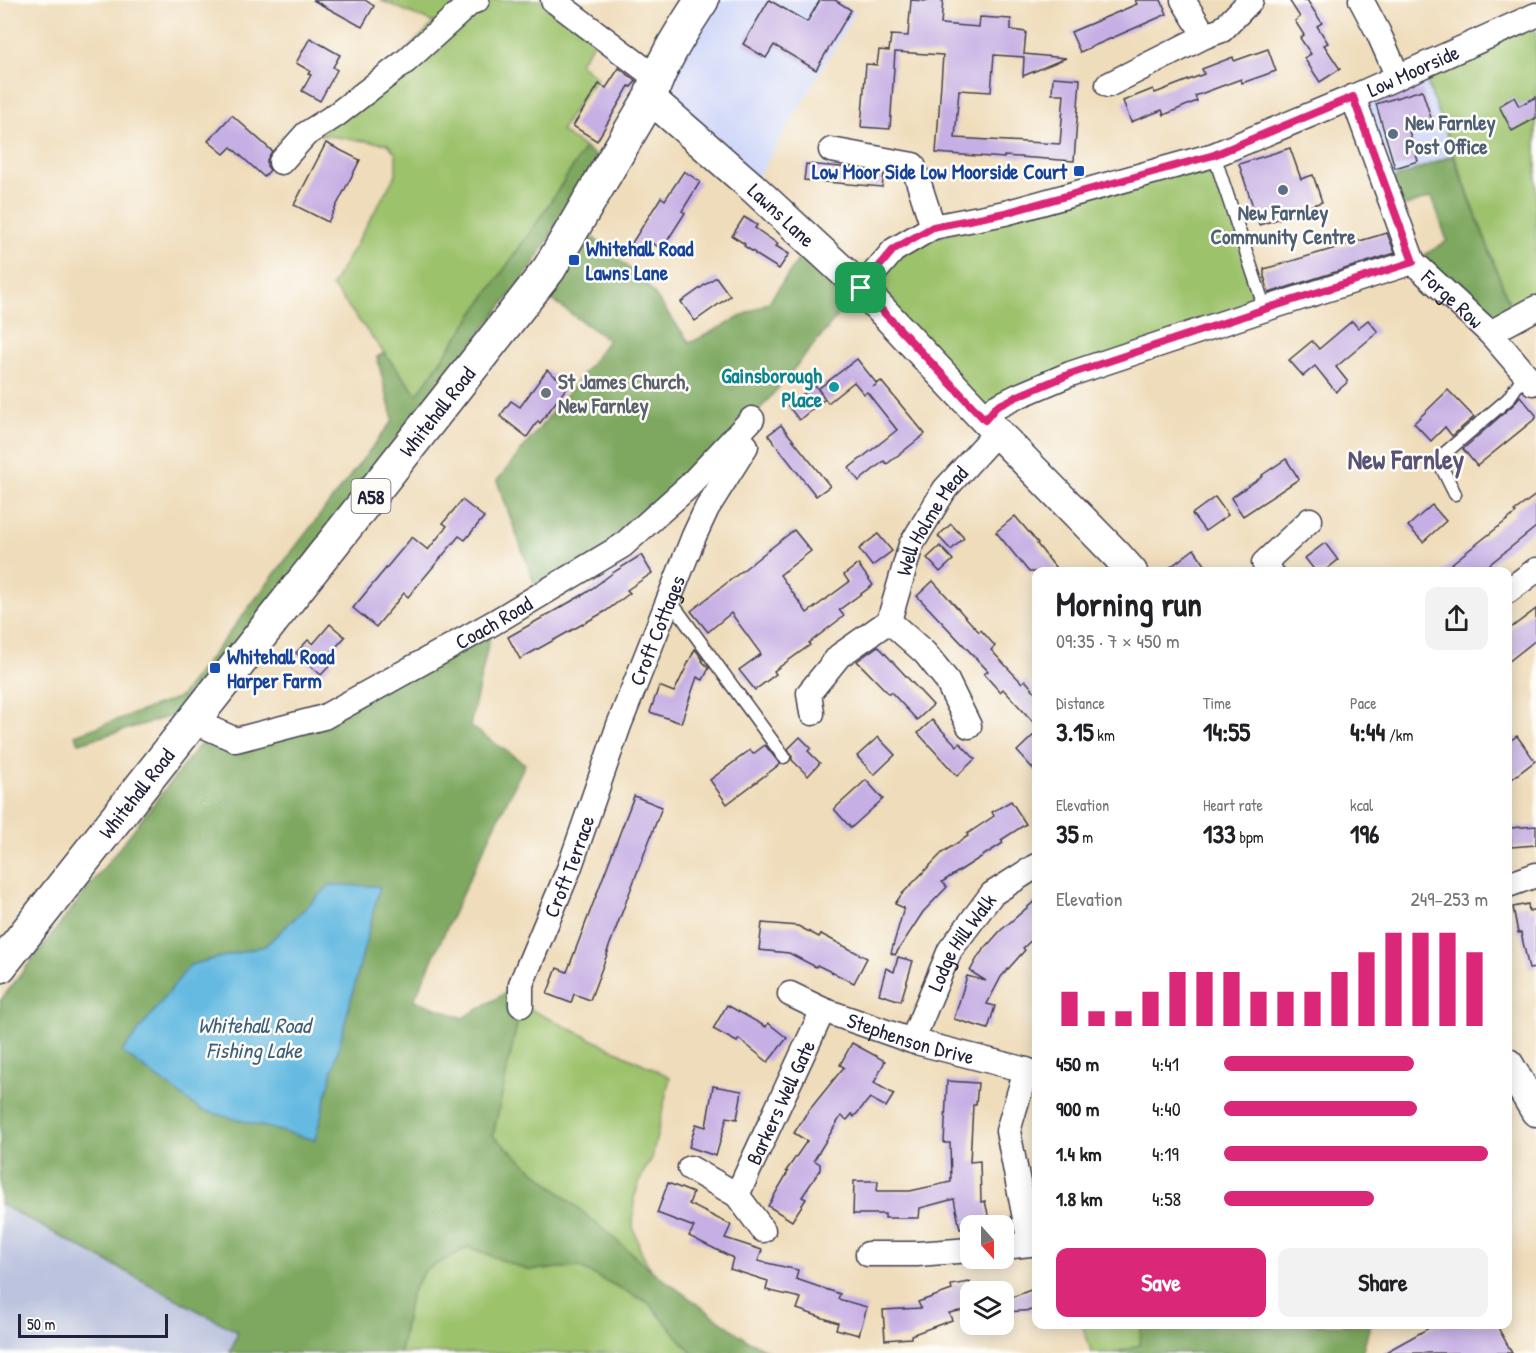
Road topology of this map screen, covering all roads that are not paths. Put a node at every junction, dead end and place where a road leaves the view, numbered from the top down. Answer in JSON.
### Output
{"nodes":[{"id":1,"x":477,"y":0,"type":"edge"},
{"id":2,"x":553,"y":0,"type":"edge"},
{"id":3,"x":702,"y":0,"type":"edge"},
{"id":4,"x":1183,"y":0,"type":"edge"},
{"id":5,"x":1251,"y":0,"type":"edge"},
{"id":6,"x":1361,"y":0,"type":"edge"},
{"id":7,"x":1536,"y":15,"type":"edge"},
{"id":8,"x":1205,"y":36,"type":"junction"},
{"id":9,"x":1398,"y":77,"type":"junction"},
{"id":10,"x":1108,"y":85,"type":"dead end"},
{"id":11,"x":653,"y":88,"type":"junction"},
{"id":12,"x":1353,"y":97,"type":"junction"},
{"id":13,"x":831,"y":150,"type":"dead end"},
{"id":14,"x":1214,"y":155,"type":"junction"},
{"id":15,"x":281,"y":162,"type":"dead end"},
{"id":16,"x":933,"y":227,"type":"junction"},
{"id":17,"x":1413,"y":262,"type":"junction"},
{"id":18,"x":861,"y":288,"type":"junction"},
{"id":19,"x":1536,"y":308,"type":"edge"},
{"id":20,"x":1265,"y":309,"type":"junction"},
{"id":21,"x":1490,"y":333,"type":"junction"},
{"id":22,"x":1529,"y":379,"type":"joint"},
{"id":23,"x":991,"y":426,"type":"junction"},
{"id":24,"x":744,"y":428,"type":"joint"},
{"id":25,"x":1455,"y":494,"type":"dead end"},
{"id":26,"x":1310,"y":520,"type":"dead end"},
{"id":27,"x":1128,"y":567,"type":"edge"},
{"id":28,"x":1267,"y":567,"type":"edge"},
{"id":29,"x":1536,"y":570,"type":"edge"},
{"id":30,"x":1512,"y":588,"type":"edge"},
{"id":31,"x":669,"y":599,"type":"junction"},
{"id":32,"x":889,"y":621,"type":"junction"},
{"id":33,"x":812,"y":713,"type":"dead end"},
{"id":34,"x":193,"y":721,"type":"junction"},
{"id":35,"x":620,"y":725,"type":"joint"},
{"id":36,"x":969,"y":726,"type":"dead end"},
{"id":37,"x":784,"y":757,"type":"dead end"},
{"id":38,"x":1032,"y":869,"type":"edge"},
{"id":39,"x":1536,"y":875,"type":"edge"},
{"id":40,"x":1512,"y":884,"type":"edge"},
{"id":41,"x":0,"y":966,"type":"edge"},
{"id":42,"x":790,"y":994,"type":"dead end"},
{"id":43,"x":521,"y":1005,"type":"dead end"},
{"id":44,"x":823,"y":1010,"type":"junction"},
{"id":45,"x":912,"y":1041,"type":"junction"},
{"id":46,"x":1512,"y":1071,"type":"edge"},
{"id":47,"x":1031,"y":1072,"type":"edge"},
{"id":48,"x":1536,"y":1110,"type":"edge"},
{"id":49,"x":690,"y":1168,"type":"dead end"},
{"id":50,"x":737,"y":1196,"type":"junction"},
{"id":51,"x":763,"y":1230,"type":"dead end"},
{"id":52,"x":1014,"y":1246,"type":"edge"},
{"id":53,"x":960,"y":1251,"type":"edge"},
{"id":54,"x":868,"y":1254,"type":"dead end"}],
"edges":[{"from":1,"to":15,"type":"street"},
{"from":2,"to":11,"type":"street"},
{"from":3,"to":11,"type":"main road","name":"Whitehall Road","number":"A58"},
{"from":4,"to":8,"type":"street"},
{"from":5,"to":8,"type":"street"},
{"from":6,"to":9,"type":"street"},
{"from":7,"to":9,"type":"street","name":"Low Moorside"},
{"from":8,"to":10,"type":"street"},
{"from":9,"to":12,"type":"street","name":"Low Moorside"},
{"from":11,"to":18,"type":"street","name":"Lawns Lane"},
{"from":11,"to":34,"type":"main road","name":"Whitehall Road","number":"A58"},
{"from":12,"to":14,"type":"street","name":"Low Moorside"},
{"from":12,"to":17,"type":"street"},
{"from":13,"to":16,"type":"street"},
{"from":14,"to":16,"type":"street","name":"Low Moorside"},
{"from":14,"to":20,"type":"lane"},
{"from":16,"to":18,"type":"street","name":"Low Moorside"},
{"from":17,"to":20,"type":"street","name":"Forge Row"},
{"from":17,"to":21,"type":"street","name":"Forge Row"},
{"from":18,"to":23,"type":"street","name":"Lawns Lane"},
{"from":19,"to":21,"type":"street"},
{"from":20,"to":23,"type":"street","name":"Forge Row"},
{"from":21,"to":22,"type":"street","name":"Forge Row"},
{"from":22,"to":25,"type":"lane"},
{"from":23,"to":27,"type":"street","name":"Lawns Lane"},
{"from":23,"to":32,"type":"street","name":"Well Holme Mead"},
{"from":24,"to":31,"type":"street","name":"Croft Cottages"},
{"from":24,"to":34,"type":"street","name":"Coach Road"},
{"from":26,"to":28,"type":"street"},
{"from":29,"to":30,"type":"street"},
{"from":31,"to":35,"type":"street","name":"Croft Cottages"},
{"from":31,"to":37,"type":"lane"},
{"from":32,"to":33,"type":"street"},
{"from":32,"to":36,"type":"street"},
{"from":34,"to":41,"type":"main road","name":"Whitehall Road","number":"A58"},
{"from":35,"to":43,"type":"street","name":"Croft Terrace"},
{"from":38,"to":45,"type":"street","name":"Lodge Hill Walk"},
{"from":39,"to":40,"type":"street"},
{"from":42,"to":44,"type":"street","name":"Stephenson Drive"},
{"from":44,"to":45,"type":"street","name":"Stephenson Drive"},
{"from":44,"to":50,"type":"street","name":"Barkers Well Gate"},
{"from":45,"to":47,"type":"street","name":"Stephenson Drive"},
{"from":46,"to":48,"type":"street"},
{"from":47,"to":52,"type":"street"},
{"from":49,"to":50,"type":"street"},
{"from":50,"to":51,"type":"street"},
{"from":53,"to":54,"type":"street"}]}
